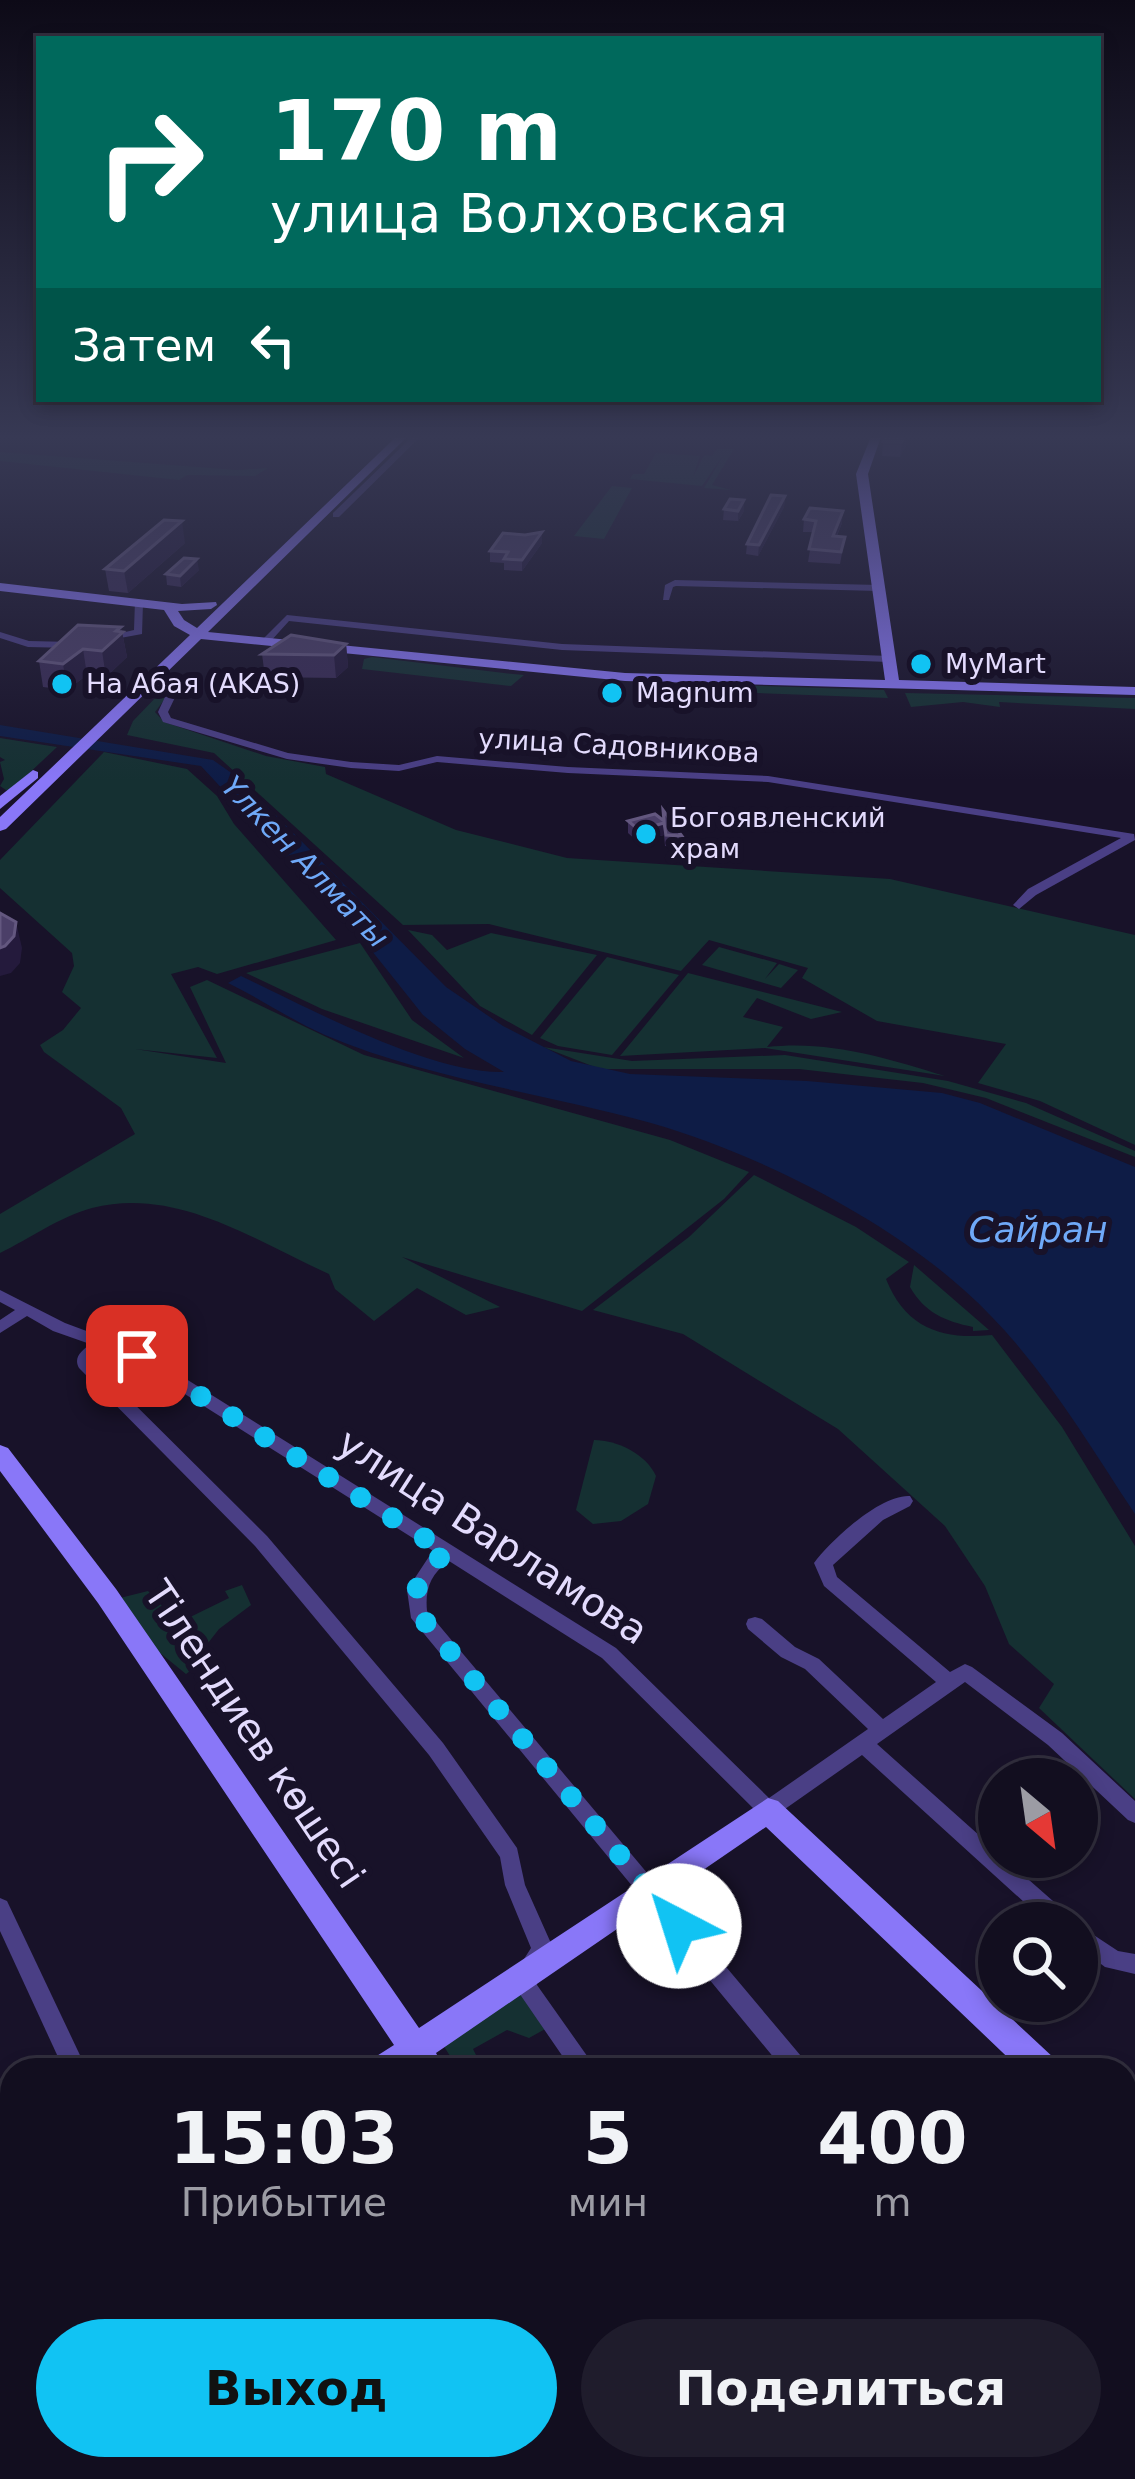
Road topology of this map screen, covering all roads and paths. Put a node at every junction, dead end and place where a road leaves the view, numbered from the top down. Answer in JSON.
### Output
{"nodes":[{"id":1,"x":269,"y":550,"type":"edge"},
{"id":2,"x":283,"y":550,"type":"edge"},
{"id":3,"x":873,"y":550,"type":"edge"},
{"id":4,"x":0,"y":587,"type":"edge"},
{"id":5,"x":878,"y":588,"type":"junction"},
{"id":6,"x":666,"y":598,"type":"dead end"},
{"id":7,"x":138,"y":603,"type":"junction"},
{"id":8,"x":212,"y":605,"type":"junction"},
{"id":9,"x":169,"y":607,"type":"junction"},
{"id":10,"x":197,"y":631,"type":"junction"},
{"id":11,"x":0,"y":635,"type":"edge"},
{"id":12,"x":267,"y":640,"type":"junction"},
{"id":13,"x":96,"y":641,"type":"edge"},
{"id":14,"x":82,"y":644,"type":"edge"},
{"id":15,"x":889,"y":659,"type":"junction"},
{"id":16,"x":156,"y":676,"type":"junction"},
{"id":17,"x":892,"y":685,"type":"junction"},
{"id":18,"x":1135,"y":691,"type":"edge"},
{"id":19,"x":87,"y":733,"type":"junction"},
{"id":20,"x":65,"y":754,"type":"junction"},
{"id":21,"x":0,"y":804,"type":"edge"},
{"id":22,"x":0,"y":826,"type":"edge"},
{"id":23,"x":1134,"y":836,"type":"edge"},
{"id":24,"x":1019,"y":905,"type":"dead end"},
{"id":25,"x":0,"y":1295,"type":"edge"},
{"id":26,"x":25,"y":1310,"type":"junction"},
{"id":27,"x":0,"y":1328,"type":"edge"},
{"id":28,"x":102,"y":1343,"type":"junction"},
{"id":29,"x":0,"y":1454,"type":"edge"},
{"id":30,"x":904,"y":1501,"type":"dead end"},
{"id":31,"x":448,"y":1553,"type":"junction"},
{"id":32,"x":755,"y":1624,"type":"dead end"},
{"id":33,"x":957,"y":1677,"type":"junction"},
{"id":34,"x":883,"y":1731,"type":"junction"},
{"id":35,"x":864,"y":1745,"type":"junction"},
{"id":36,"x":767,"y":1810,"type":"junction"},
{"id":37,"x":1135,"y":1814,"type":"edge"},
{"id":38,"x":649,"y":1889,"type":"junction"},
{"id":39,"x":1039,"y":1902,"type":"edge"},
{"id":40,"x":0,"y":1908,"type":"edge"},
{"id":41,"x":1098,"y":1949,"type":"edge"},
{"id":42,"x":1135,"y":1964,"type":"edge"},
{"id":43,"x":528,"y":1970,"type":"junction"},
{"id":44,"x":70,"y":2058,"type":"edge"},
{"id":45,"x":421,"y":2058,"type":"edge"},
{"id":46,"x":424,"y":2058,"type":"edge"},
{"id":47,"x":577,"y":2058,"type":"edge"},
{"id":48,"x":788,"y":2058,"type":"edge"},
{"id":49,"x":1031,"y":2058,"type":"edge"}],
"edges":[{"from":1,"to":8,"type":"main road"},
{"from":2,"to":10,"type":"main road"},
{"from":3,"to":5,"type":"main road"},
{"from":4,"to":7,"type":"main road"},
{"from":5,"to":6,"type":"street"},
{"from":5,"to":15,"type":"main road"},
{"from":7,"to":9,"type":"main road"},
{"from":7,"to":13,"type":"street"},
{"from":8,"to":9,"type":"main road"},
{"from":8,"to":10,"type":"main road"},
{"from":9,"to":10,"type":"main road"},
{"from":10,"to":12,"type":"main road"},
{"from":10,"to":16,"type":"main road"},
{"from":10,"to":19,"type":"main road"},
{"from":11,"to":14,"type":"street"},
{"from":12,"to":15,"type":"street"},
{"from":12,"to":17,"type":"main road"},
{"from":15,"to":17,"type":"main road"},
{"from":16,"to":19,"type":"main road"},
{"from":16,"to":23,"type":"street","name":"улица Садовникова"},
{"from":17,"to":18,"type":"main road"},
{"from":19,"to":20,"type":"main road"},
{"from":20,"to":21,"type":"main road"},
{"from":20,"to":22,"type":"main road"},
{"from":23,"to":24,"type":"street"},
{"from":25,"to":26,"type":"street","name":"улица Варламова"},
{"from":26,"to":27,"type":"street"},
{"from":26,"to":28,"type":"street","name":"улица Варламова"},
{"from":28,"to":31,"type":"street","name":"улица Варламова"},
{"from":28,"to":43,"type":"street"},
{"from":29,"to":45,"type":"main road","name":"Тілендиев көшесі"},
{"from":30,"to":33,"type":"street"},
{"from":31,"to":36,"type":"street","name":"улица Варламова"},
{"from":31,"to":38,"type":"street"},
{"from":32,"to":34,"type":"street"},
{"from":33,"to":34,"type":"street"},
{"from":33,"to":37,"type":"street"},
{"from":34,"to":35,"type":"street"},
{"from":35,"to":36,"type":"street"},
{"from":35,"to":39,"type":"street"},
{"from":36,"to":38,"type":"main road"},
{"from":36,"to":49,"type":"main road","name":"улица Варламова"},
{"from":38,"to":43,"type":"main road"},
{"from":38,"to":48,"type":"street"},
{"from":40,"to":44,"type":"street"},
{"from":41,"to":42,"type":"street"},
{"from":43,"to":46,"type":"main road"},
{"from":43,"to":47,"type":"street"}]}
